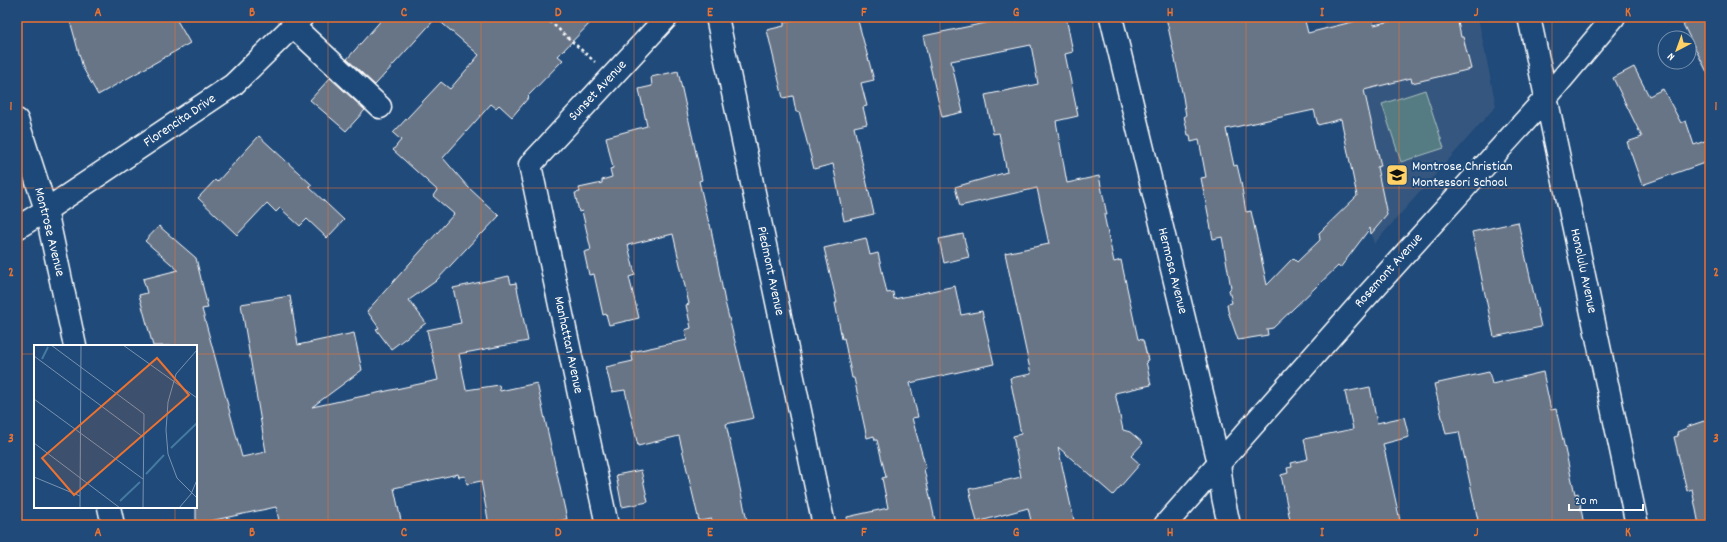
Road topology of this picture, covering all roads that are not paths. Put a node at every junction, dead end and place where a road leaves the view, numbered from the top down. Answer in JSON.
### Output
{"nodes":[{"id":1,"x":667,"y":17,"type":"edge"},
{"id":2,"x":717,"y":17,"type":"edge"},
{"id":3,"x":1111,"y":17,"type":"edge"},
{"id":4,"x":1529,"y":17,"type":"edge"},
{"id":5,"x":1614,"y":17,"type":"edge"},
{"id":6,"x":298,"y":21,"type":"edge"},
{"id":7,"x":1545,"y":98,"type":"junction"},
{"id":8,"x":380,"y":107,"type":"dead end"},
{"id":9,"x":17,"y":120,"type":"edge"},
{"id":10,"x":530,"y":166,"type":"joint"},
{"id":11,"x":46,"y":210,"type":"junction"},
{"id":12,"x":17,"y":228,"type":"edge"},
{"id":13,"x":75,"y":345,"type":"edge"},
{"id":14,"x":1219,"y":463,"type":"junction"},
{"id":15,"x":109,"y":508,"type":"edge"},
{"id":16,"x":113,"y":525,"type":"edge"},
{"id":17,"x":607,"y":525,"type":"edge"},
{"id":18,"x":824,"y":525,"type":"edge"},
{"id":19,"x":1164,"y":525,"type":"edge"},
{"id":20,"x":1229,"y":525,"type":"edge"},
{"id":21,"x":1637,"y":525,"type":"edge"}],
"edges":[{"from":1,"to":10,"type":"street","name":"Sunset Avenue"},
{"from":2,"to":18,"type":"street","name":"Piedmont Avenue"},
{"from":3,"to":14,"type":"street","name":"Hermosa Avenue"},
{"from":4,"to":7,"type":"street","name":"Honolulu Avenue"},
{"from":5,"to":7,"type":"street","name":"Rosemont Avenue"},
{"from":6,"to":8,"type":"street"},
{"from":6,"to":11,"type":"street","name":"Florencita Drive"},
{"from":7,"to":14,"type":"street","name":"Rosemont Avenue"},
{"from":7,"to":21,"type":"street","name":"Honolulu Avenue"},
{"from":9,"to":11,"type":"street","name":"Montrose Avenue"},
{"from":10,"to":17,"type":"street","name":"Manhattan Avenue"},
{"from":11,"to":12,"type":"street","name":"Florencita Drive"},
{"from":11,"to":13,"type":"street","name":"Montrose Avenue"},
{"from":14,"to":19,"type":"street","name":"Rosemont Avenue"},
{"from":14,"to":20,"type":"street","name":"Hermosa Avenue"},
{"from":15,"to":16,"type":"street"}]}
